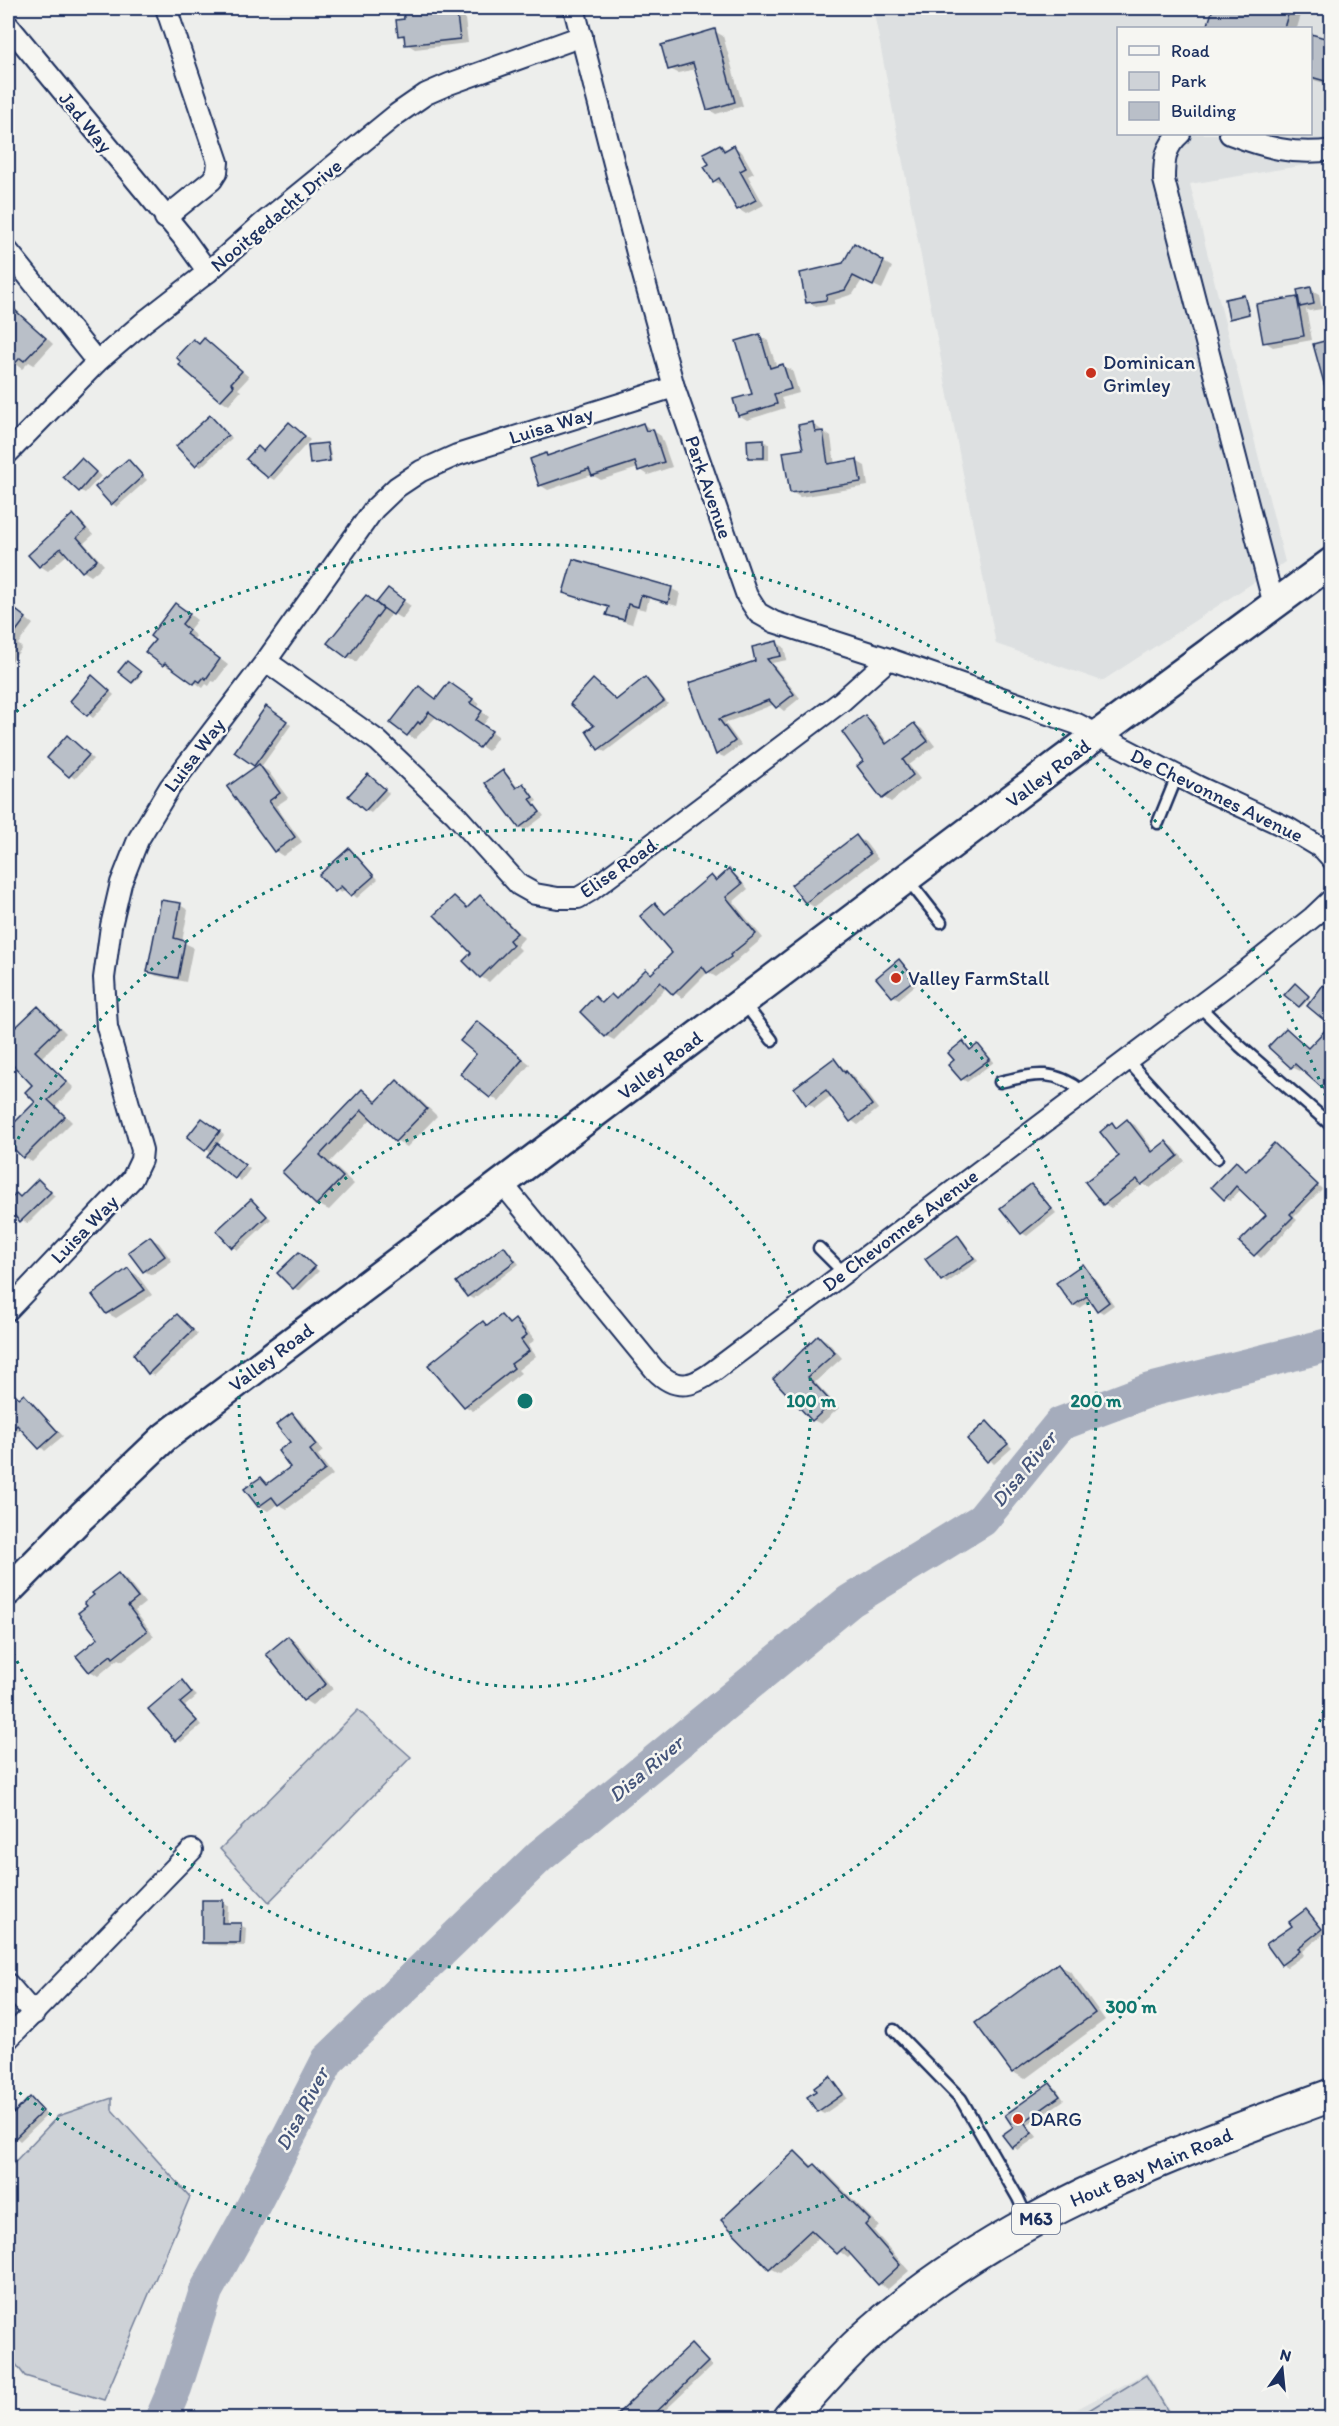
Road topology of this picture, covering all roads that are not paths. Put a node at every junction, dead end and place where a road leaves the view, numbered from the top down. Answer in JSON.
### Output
{"nodes":[{"id":1,"x":166,"y":8,"type":"edge"},
{"id":2,"x":574,"y":8,"type":"edge"},
{"id":3,"x":8,"y":25,"type":"edge"},
{"id":4,"x":582,"y":36,"type":"junction"},
{"id":5,"x":1179,"y":135,"type":"edge"},
{"id":6,"x":1233,"y":135,"type":"edge"},
{"id":7,"x":1332,"y":150,"type":"edge"},
{"id":8,"x":165,"y":218,"type":"junction"},
{"id":9,"x":8,"y":250,"type":"edge"},
{"id":10,"x":208,"y":272,"type":"junction"},
{"id":11,"x":97,"y":362,"type":"junction"},
{"id":12,"x":674,"y":387,"type":"junction"},
{"id":13,"x":8,"y":453,"type":"edge"},
{"id":14,"x":1332,"y":562,"type":"edge"},
{"id":15,"x":1274,"y":605,"type":"junction"},
{"id":16,"x":888,"y":659,"type":"junction"},
{"id":17,"x":266,"y":661,"type":"junction"},
{"id":18,"x":1099,"y":735,"type":"junction"},
{"id":19,"x":1177,"y":776,"type":"junction"},
{"id":20,"x":1158,"y":823,"type":"dead end"},
{"id":21,"x":1329,"y":852,"type":"edge"},
{"id":22,"x":907,"y":880,"type":"junction"},
{"id":23,"x":1332,"y":899,"type":"edge"},
{"id":24,"x":941,"y":922,"type":"dead end"},
{"id":25,"x":743,"y":1003,"type":"junction"},
{"id":26,"x":1199,"y":1006,"type":"junction"},
{"id":27,"x":772,"y":1040,"type":"dead end"},
{"id":28,"x":1128,"y":1060,"type":"junction"},
{"id":29,"x":1000,"y":1082,"type":"dead end"},
{"id":30,"x":1083,"y":1092,"type":"junction"},
{"id":31,"x":1332,"y":1126,"type":"edge"},
{"id":32,"x":1217,"y":1158,"type":"dead end"},
{"id":33,"x":502,"y":1183,"type":"junction"},
{"id":34,"x":819,"y":1248,"type":"dead end"},
{"id":35,"x":844,"y":1273,"type":"junction"},
{"id":36,"x":8,"y":1310,"type":"edge"},
{"id":37,"x":8,"y":1591,"type":"edge"},
{"id":38,"x":192,"y":1850,"type":"dead end"},
{"id":39,"x":8,"y":1984,"type":"edge"},
{"id":40,"x":34,"y":2014,"type":"junction"},
{"id":41,"x":894,"y":2030,"type":"dead end"},
{"id":42,"x":8,"y":2039,"type":"edge"},
{"id":43,"x":1332,"y":2095,"type":"edge"},
{"id":44,"x":1029,"y":2223,"type":"junction"},
{"id":45,"x":789,"y":2418,"type":"edge"}],
"edges":[{"from":1,"to":8,"type":"street"},
{"from":2,"to":4,"type":"street","name":"Park Avenue"},
{"from":3,"to":8,"type":"street","name":"Jad Way"},
{"from":4,"to":10,"type":"street","name":"Nooitgedacht Drive"},
{"from":4,"to":12,"type":"street","name":"Park Avenue"},
{"from":5,"to":15,"type":"street"},
{"from":6,"to":7,"type":"street"},
{"from":8,"to":10,"type":"street","name":"Jad Way"},
{"from":9,"to":11,"type":"street"},
{"from":10,"to":11,"type":"street","name":"Nooitgedacht Drive"},
{"from":11,"to":13,"type":"street","name":"Nooitgedacht Drive"},
{"from":12,"to":16,"type":"street","name":"Park Avenue"},
{"from":12,"to":17,"type":"street","name":"Luisa Way"},
{"from":14,"to":15,"type":"street","name":"Valley Road"},
{"from":15,"to":18,"type":"street","name":"Valley Road"},
{"from":16,"to":17,"type":"street","name":"Elise Road"},
{"from":16,"to":18,"type":"street","name":"Park Avenue"},
{"from":17,"to":36,"type":"street","name":"Luisa Way"},
{"from":18,"to":19,"type":"street","name":"De Chevonnes Avenue"},
{"from":18,"to":22,"type":"street","name":"Valley Road"},
{"from":19,"to":20,"type":"lane"},
{"from":19,"to":21,"type":"street","name":"De Chevonnes Avenue"},
{"from":22,"to":24,"type":"lane"},
{"from":22,"to":25,"type":"street","name":"Valley Road"},
{"from":23,"to":26,"type":"street","name":"De Chevonnes Avenue"},
{"from":25,"to":27,"type":"lane"},
{"from":25,"to":33,"type":"street","name":"Valley Road"},
{"from":26,"to":28,"type":"street","name":"De Chevonnes Avenue"},
{"from":26,"to":31,"type":"lane"},
{"from":28,"to":30,"type":"street","name":"De Chevonnes Avenue"},
{"from":28,"to":32,"type":"lane"},
{"from":29,"to":30,"type":"lane"},
{"from":30,"to":35,"type":"street","name":"De Chevonnes Avenue"},
{"from":33,"to":35,"type":"street","name":"De Chevonnes Avenue"},
{"from":33,"to":37,"type":"street","name":"Valley Road"},
{"from":34,"to":35,"type":"lane"},
{"from":38,"to":40,"type":"street"},
{"from":39,"to":40,"type":"street"},
{"from":40,"to":42,"type":"street"},
{"from":41,"to":44,"type":"lane"},
{"from":43,"to":44,"type":"main road","name":"Hout Bay Main Road","number":"M63"},
{"from":44,"to":45,"type":"main road","name":"Hout Bay Main Road","number":"M63"}]}
